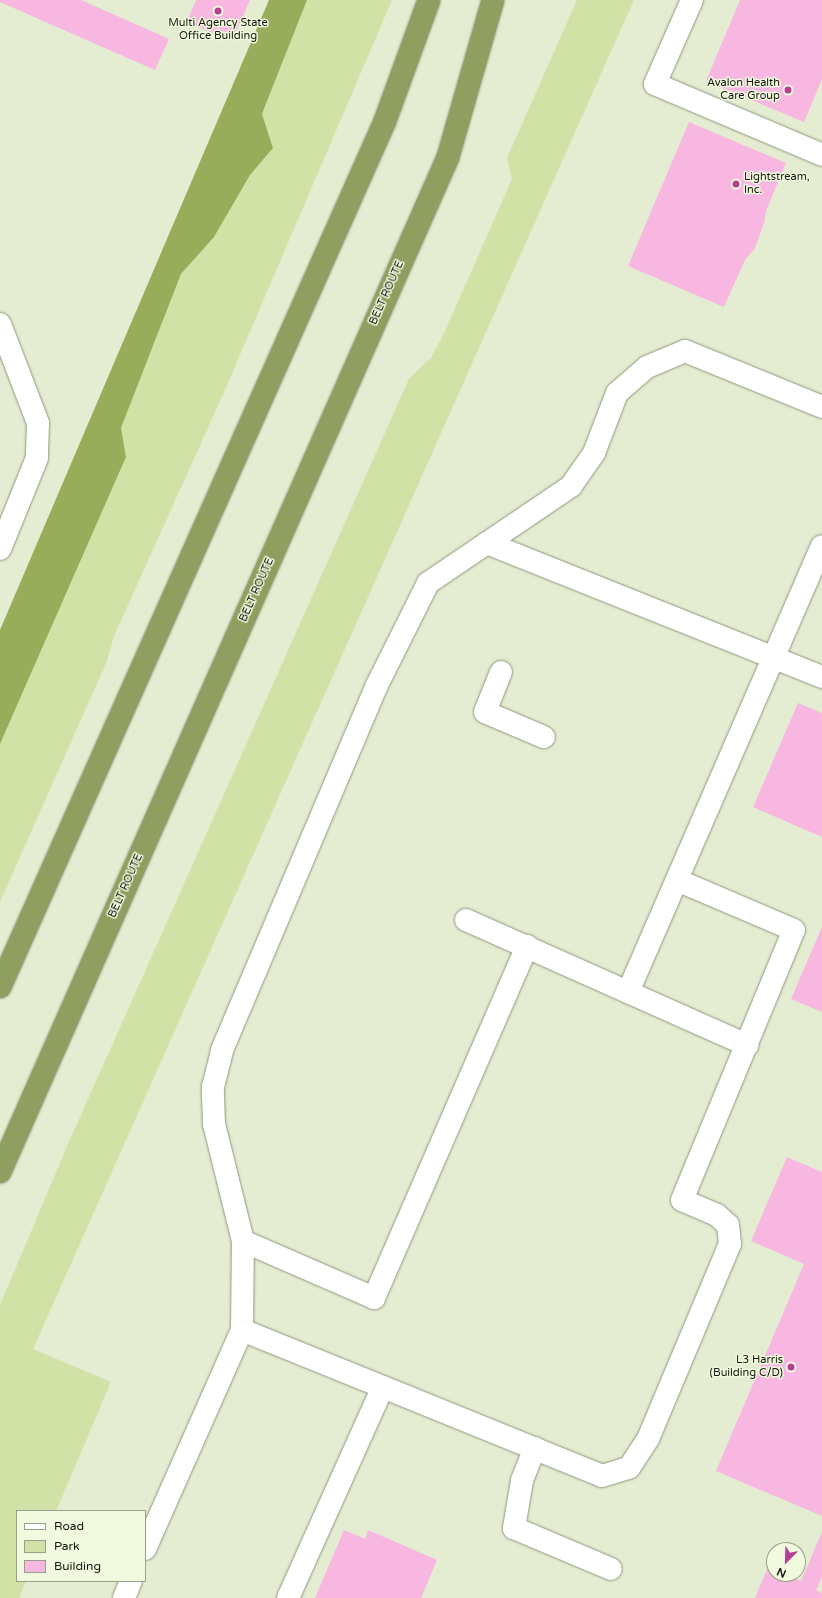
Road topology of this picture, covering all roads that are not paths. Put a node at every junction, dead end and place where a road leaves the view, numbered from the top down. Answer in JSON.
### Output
{"nodes":[{"id":1,"x":430,"y":0,"type":"edge"},
{"id":2,"x":493,"y":0,"type":"edge"},
{"id":3,"x":692,"y":0,"type":"edge"},
{"id":4,"x":822,"y":155,"type":"edge"},
{"id":5,"x":0,"y":324,"type":"edge"},
{"id":6,"x":822,"y":407,"type":"edge"},
{"id":7,"x":487,"y":543,"type":"junction"},
{"id":8,"x":822,"y":546,"type":"edge"},
{"id":9,"x":0,"y":549,"type":"edge"},
{"id":10,"x":774,"y":658,"type":"junction"},
{"id":11,"x":501,"y":672,"type":"dead end"},
{"id":12,"x":822,"y":677,"type":"edge"},
{"id":13,"x":544,"y":737,"type":"dead end"},
{"id":14,"x":677,"y":880,"type":"junction"},
{"id":15,"x":466,"y":920,"type":"dead end"},
{"id":16,"x":527,"y":946,"type":"junction"},
{"id":17,"x":0,"y":987,"type":"edge"},
{"id":18,"x":628,"y":992,"type":"junction"},
{"id":19,"x":747,"y":1045,"type":"junction"},
{"id":20,"x":0,"y":1172,"type":"edge"},
{"id":21,"x":243,"y":1241,"type":"junction"},
{"id":22,"x":242,"y":1330,"type":"junction"},
{"id":23,"x":383,"y":1387,"type":"junction"},
{"id":24,"x":535,"y":1448,"type":"junction"},
{"id":25,"x":146,"y":1547,"type":"edge"},
{"id":26,"x":611,"y":1569,"type":"dead end"},
{"id":27,"x":131,"y":1582,"type":"edge"},
{"id":28,"x":124,"y":1598,"type":"edge"},
{"id":29,"x":288,"y":1598,"type":"edge"}],
"edges":[{"from":1,"to":17,"type":"highway"},
{"from":2,"to":20,"type":"highway","name":"BELT ROUTE"},
{"from":3,"to":4,"type":"lane"},
{"from":5,"to":9,"type":"lane"},
{"from":6,"to":7,"type":"lane"},
{"from":7,"to":10,"type":"lane"},
{"from":7,"to":21,"type":"lane"},
{"from":8,"to":10,"type":"lane"},
{"from":10,"to":12,"type":"lane"},
{"from":10,"to":14,"type":"lane"},
{"from":11,"to":13,"type":"lane"},
{"from":14,"to":18,"type":"lane"},
{"from":14,"to":19,"type":"lane"},
{"from":15,"to":16,"type":"lane"},
{"from":16,"to":18,"type":"lane"},
{"from":16,"to":21,"type":"lane"},
{"from":18,"to":19,"type":"lane"},
{"from":19,"to":24,"type":"lane"},
{"from":21,"to":22,"type":"lane"},
{"from":22,"to":23,"type":"lane"},
{"from":22,"to":25,"type":"lane"},
{"from":23,"to":24,"type":"lane"},
{"from":23,"to":29,"type":"lane"},
{"from":24,"to":26,"type":"lane"},
{"from":27,"to":28,"type":"lane"}]}
